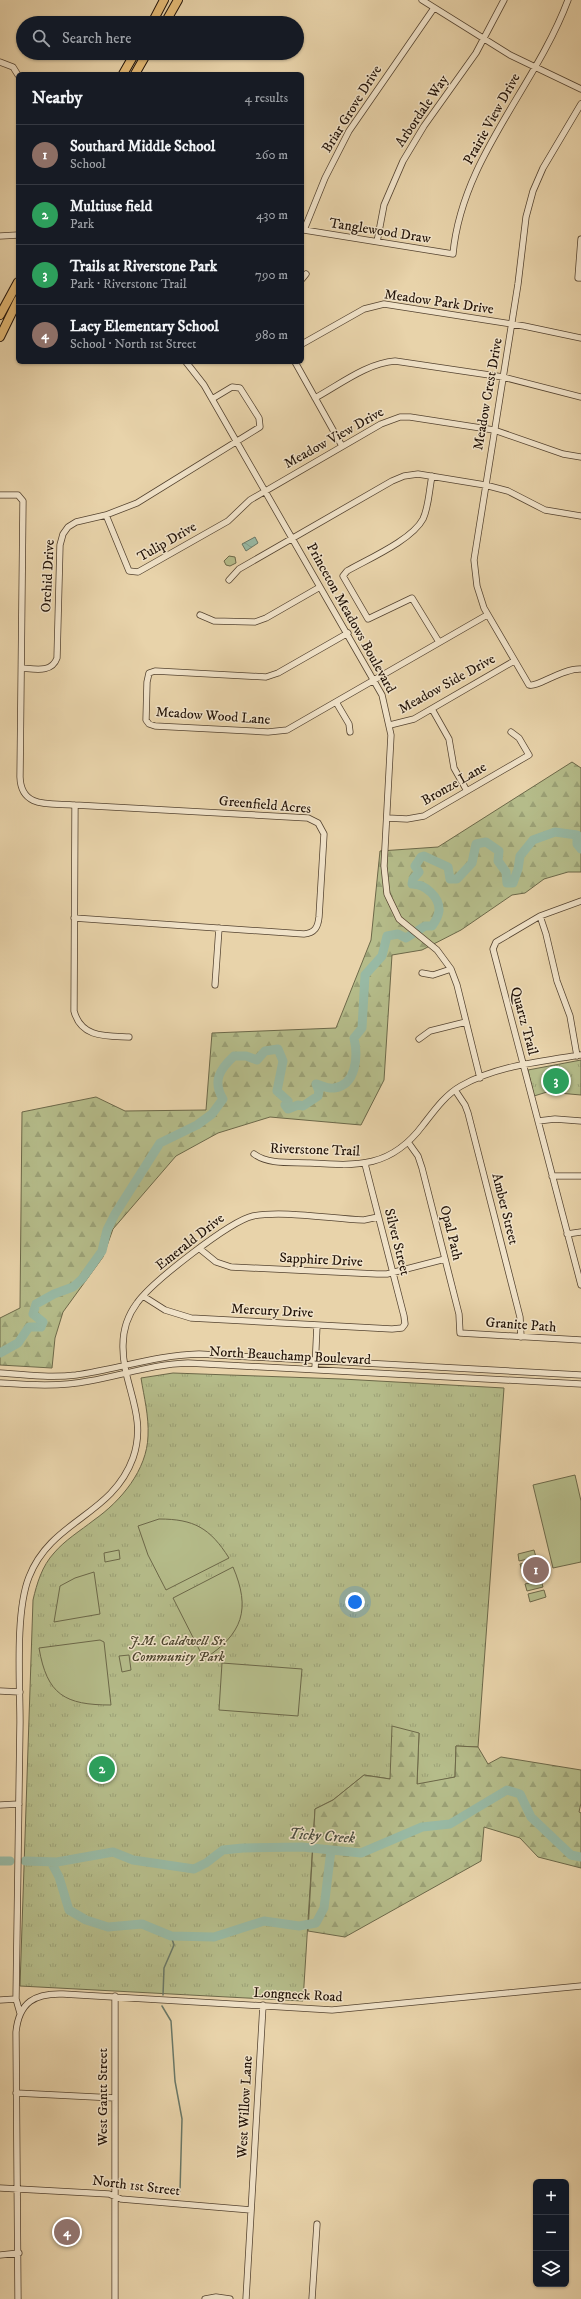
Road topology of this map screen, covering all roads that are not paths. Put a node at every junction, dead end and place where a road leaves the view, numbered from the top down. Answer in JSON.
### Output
{"nodes":[{"id":1,"x":164,"y":0,"type":"edge"},
{"id":2,"x":178,"y":0,"type":"edge"},
{"id":3,"x":504,"y":0,"type":"edge"},
{"id":4,"x":568,"y":0,"type":"edge"},
{"id":5,"x":422,"y":1,"type":"edge"},
{"id":6,"x":434,"y":8,"type":"junction"},
{"id":7,"x":156,"y":16,"type":"edge"},
{"id":8,"x":169,"y":16,"type":"edge"},
{"id":9,"x":484,"y":40,"type":"junction"},
{"id":10,"x":131,"y":60,"type":"edge"},
{"id":11,"x":143,"y":60,"type":"edge"},
{"id":12,"x":0,"y":62,"type":"edge"},
{"id":13,"x":534,"y":68,"type":"junction"},
{"id":14,"x":16,"y":72,"type":"edge"},
{"id":15,"x":124,"y":72,"type":"edge"},
{"id":16,"x":136,"y":72,"type":"edge"},
{"id":17,"x":581,"y":89,"type":"edge"},
{"id":18,"x":581,"y":104,"type":"edge"},
{"id":19,"x":304,"y":230,"type":"joint"},
{"id":20,"x":16,"y":235,"type":"edge"},
{"id":21,"x":0,"y":236,"type":"edge"},
{"id":22,"x":581,"y":239,"type":"edge"},
{"id":23,"x":377,"y":242,"type":"junction"},
{"id":24,"x":453,"y":254,"type":"joint"},
{"id":25,"x":306,"y":274,"type":"dead end"},
{"id":26,"x":304,"y":276,"type":"edge"},
{"id":27,"x":579,"y":278,"type":"edge"},
{"id":28,"x":16,"y":286,"type":"edge"},
{"id":29,"x":16,"y":304,"type":"edge"},
{"id":30,"x":0,"y":315,"type":"edge"},
{"id":31,"x":512,"y":324,"type":"junction"},
{"id":32,"x":0,"y":337,"type":"edge"},
{"id":33,"x":581,"y":338,"type":"edge"},
{"id":34,"x":304,"y":343,"type":"edge"},
{"id":35,"x":188,"y":364,"type":"edge"},
{"id":36,"x":296,"y":364,"type":"edge"},
{"id":37,"x":503,"y":377,"type":"junction"},
{"id":38,"x":581,"y":397,"type":"edge"},
{"id":39,"x":315,"y":398,"type":"junction"},
{"id":40,"x":212,"y":399,"type":"junction"},
{"id":41,"x":494,"y":430,"type":"junction"},
{"id":42,"x":237,"y":443,"type":"junction"},
{"id":43,"x":342,"y":446,"type":"junction"},
{"id":44,"x":581,"y":457,"type":"edge"},
{"id":45,"x":432,"y":476,"type":"junction"},
{"id":46,"x":485,"y":485,"type":"junction"},
{"id":47,"x":265,"y":491,"type":"junction"},
{"id":48,"x":0,"y":495,"type":"edge"},
{"id":49,"x":106,"y":515,"type":"junction"},
{"id":50,"x":581,"y":516,"type":"edge"},
{"id":51,"x":293,"y":539,"type":"junction"},
{"id":52,"x":229,"y":580,"type":"dead end"},
{"id":53,"x":320,"y":587,"type":"junction"},
{"id":54,"x":200,"y":615,"type":"dead end"},
{"id":55,"x":487,"y":615,"type":"junction"},
{"id":56,"x":348,"y":633,"type":"junction"},
{"id":57,"x":439,"y":642,"type":"junction"},
{"id":58,"x":514,"y":661,"type":"junction"},
{"id":59,"x":22,"y":668,"type":"junction"},
{"id":60,"x":581,"y":669,"type":"edge"},
{"id":61,"x":374,"y":680,"type":"junction"},
{"id":62,"x":336,"y":702,"type":"junction"},
{"id":63,"x":432,"y":709,"type":"junction"},
{"id":64,"x":390,"y":725,"type":"junction"},
{"id":65,"x":350,"y":732,"type":"dead end"},
{"id":66,"x":511,"y":732,"type":"dead end"},
{"id":67,"x":467,"y":791,"type":"junction"},
{"id":68,"x":75,"y":806,"type":"junction"},
{"id":69,"x":387,"y":818,"type":"junction"},
{"id":70,"x":581,"y":901,"type":"edge"},
{"id":71,"x":540,"y":916,"type":"junction"},
{"id":72,"x":74,"y":918,"type":"junction"},
{"id":73,"x":219,"y":928,"type":"junction"},
{"id":74,"x":451,"y":969,"type":"junction"},
{"id":75,"x":422,"y":973,"type":"dead end"},
{"id":76,"x":215,"y":984,"type":"dead end"},
{"id":77,"x":466,"y":1022,"type":"junction"},
{"id":78,"x":129,"y":1037,"type":"dead end"},
{"id":79,"x":419,"y":1040,"type":"dead end"},
{"id":80,"x":579,"y":1056,"type":"edge"},
{"id":81,"x":523,"y":1065,"type":"junction"},
{"id":82,"x":480,"y":1078,"type":"junction"},
{"id":83,"x":455,"y":1090,"type":"junction"},
{"id":84,"x":538,"y":1121,"type":"junction"},
{"id":85,"x":581,"y":1121,"type":"edge"},
{"id":86,"x":408,"y":1142,"type":"junction"},
{"id":87,"x":254,"y":1154,"type":"dead end"},
{"id":88,"x":365,"y":1164,"type":"junction"},
{"id":89,"x":552,"y":1176,"type":"junction"},
{"id":90,"x":581,"y":1176,"type":"edge"},
{"id":91,"x":378,"y":1217,"type":"junction"},
{"id":92,"x":581,"y":1232,"type":"edge"},
{"id":93,"x":567,"y":1234,"type":"junction"},
{"id":94,"x":200,"y":1249,"type":"junction"},
{"id":95,"x":445,"y":1259,"type":"junction"},
{"id":96,"x":393,"y":1272,"type":"junction"},
{"id":97,"x":581,"y":1285,"type":"edge"},
{"id":98,"x":143,"y":1296,"type":"junction"},
{"id":99,"x":317,"y":1325,"type":"junction"},
{"id":100,"x":404,"y":1326,"type":"joint"},
{"id":101,"x":460,"y":1333,"type":"joint"},
{"id":102,"x":521,"y":1337,"type":"junction"},
{"id":103,"x":581,"y":1340,"type":"edge"},
{"id":104,"x":315,"y":1360,"type":"junction"},
{"id":105,"x":125,"y":1365,"type":"junction"},
{"id":106,"x":315,"y":1369,"type":"junction"},
{"id":107,"x":127,"y":1372,"type":"junction"},
{"id":108,"x":0,"y":1373,"type":"edge"},
{"id":109,"x":581,"y":1375,"type":"edge"},
{"id":110,"x":0,"y":1383,"type":"edge"},
{"id":111,"x":581,"y":1384,"type":"edge"},
{"id":112,"x":0,"y":1691,"type":"edge"},
{"id":113,"x":20,"y":1692,"type":"junction"},
{"id":114,"x":19,"y":1804,"type":"junction"},
{"id":115,"x":0,"y":1805,"type":"edge"},
{"id":116,"x":581,"y":1986,"type":"edge"},
{"id":117,"x":115,"y":1996,"type":"junction"},
{"id":118,"x":16,"y":1999,"type":"junction"},
{"id":119,"x":0,"y":2000,"type":"edge"},
{"id":120,"x":264,"y":2005,"type":"junction"},
{"id":121,"x":20,"y":2013,"type":"junction"},
{"id":122,"x":16,"y":2093,"type":"junction"},
{"id":123,"x":115,"y":2098,"type":"junction"},
{"id":124,"x":0,"y":2188,"type":"edge"},
{"id":125,"x":18,"y":2188,"type":"junction"},
{"id":126,"x":115,"y":2197,"type":"junction"},
{"id":127,"x":251,"y":2210,"type":"junction"},
{"id":128,"x":317,"y":2224,"type":"dead end"},
{"id":129,"x":19,"y":2253,"type":"junction"},
{"id":130,"x":0,"y":2255,"type":"edge"},
{"id":131,"x":18,"y":2299,"type":"edge"},
{"id":132,"x":115,"y":2299,"type":"edge"},
{"id":133,"x":205,"y":2299,"type":"edge"},
{"id":134,"x":230,"y":2299,"type":"edge"},
{"id":135,"x":246,"y":2299,"type":"edge"},
{"id":136,"x":312,"y":2299,"type":"edge"}],
"edges":[{"from":1,"to":7,"type":"highway"},
{"from":2,"to":8,"type":"highway"},
{"from":3,"to":9,"type":"street","name":"Arbordale Way"},
{"from":4,"to":13,"type":"street","name":"Prairie View Drive"},
{"from":5,"to":6,"type":"street"},
{"from":6,"to":9,"type":"street"},
{"from":6,"to":19,"type":"street","name":"Briar Grove Drive"},
{"from":9,"to":13,"type":"street"},
{"from":9,"to":23,"type":"street","name":"Arbordale Way"},
{"from":10,"to":15,"type":"highway"},
{"from":11,"to":16,"type":"highway"},
{"from":12,"to":14,"type":"street"},
{"from":13,"to":17,"type":"street"},
{"from":13,"to":24,"type":"street","name":"Prairie View Drive"},
{"from":18,"to":31,"type":"street","name":"Meadow Crest Drive"},
{"from":19,"to":23,"type":"street","name":"Tanglewood Draw"},
{"from":20,"to":21,"type":"street"},
{"from":22,"to":27,"type":"street"},
{"from":23,"to":24,"type":"street","name":"Tanglewood Draw"},
{"from":25,"to":26,"type":"street"},
{"from":28,"to":30,"type":"highway"},
{"from":29,"to":32,"type":"highway"},
{"from":31,"to":33,"type":"street","name":"Meadow Park Drive"},
{"from":31,"to":34,"type":"street","name":"Meadow Park Drive"},
{"from":31,"to":37,"type":"street","name":"Meadow Crest Drive"},
{"from":35,"to":40,"type":"street","name":"Princeton Meadows Boulevard"},
{"from":36,"to":39,"type":"street"},
{"from":37,"to":38,"type":"street"},
{"from":37,"to":39,"type":"street"},
{"from":37,"to":41,"type":"street","name":"Meadow Crest Drive"},
{"from":39,"to":43,"type":"street"},
{"from":40,"to":42,"type":"street","name":"Princeton Meadows Boulevard"},
{"from":40,"to":42,"type":"street","name":"Orchid Drive"},
{"from":41,"to":43,"type":"street","name":"Meadow View Drive"},
{"from":41,"to":44,"type":"street","name":"Meadow View Drive"},
{"from":41,"to":46,"type":"street","name":"Meadow Crest Drive"},
{"from":42,"to":47,"type":"street","name":"Princeton Meadows Boulevard"},
{"from":42,"to":49,"type":"street","name":"Orchid Drive"},
{"from":43,"to":47,"type":"street","name":"Meadow View Drive"},
{"from":45,"to":46,"type":"street"},
{"from":45,"to":51,"type":"street"},
{"from":45,"to":57,"type":"street"},
{"from":46,"to":50,"type":"street"},
{"from":46,"to":55,"type":"street","name":"Meadow Crest Drive"},
{"from":47,"to":49,"type":"street","name":"Tulip Drive"},
{"from":47,"to":51,"type":"street","name":"Princeton Meadows Boulevard"},
{"from":48,"to":59,"type":"street","name":"Greenfield Acres"},
{"from":49,"to":59,"type":"street","name":"Orchid Drive"},
{"from":51,"to":52,"type":"street"},
{"from":51,"to":53,"type":"street","name":"Princeton Meadows Boulevard"},
{"from":53,"to":54,"type":"street"},
{"from":53,"to":56,"type":"street","name":"Princeton Meadows Boulevard"},
{"from":55,"to":57,"type":"street","name":"Meadow Wood Lane"},
{"from":55,"to":58,"type":"street","name":"Meadow Crest Drive"},
{"from":56,"to":61,"type":"street","name":"Princeton Meadows Boulevard"},
{"from":56,"to":62,"type":"street","name":"Meadow Wood Lane"},
{"from":57,"to":61,"type":"street","name":"Meadow Wood Lane"},
{"from":58,"to":60,"type":"street","name":"Meadow Crest Drive"},
{"from":58,"to":63,"type":"street","name":"Meadow Side Drive"},
{"from":59,"to":68,"type":"street","name":"Greenfield Acres"},
{"from":61,"to":62,"type":"street","name":"Meadow Wood Lane"},
{"from":61,"to":64,"type":"street","name":"Princeton Meadows Boulevard"},
{"from":62,"to":65,"type":"street"},
{"from":63,"to":64,"type":"street","name":"Meadow Side Drive"},
{"from":63,"to":67,"type":"street"},
{"from":64,"to":69,"type":"street","name":"Princeton Meadows Boulevard"},
{"from":66,"to":67,"type":"street","name":"Bronze Lane"},
{"from":67,"to":69,"type":"street","name":"Bronze Lane"},
{"from":68,"to":72,"type":"street"},
{"from":68,"to":73,"type":"street","name":"Greenfield Acres"},
{"from":69,"to":74,"type":"street","name":"Princeton Meadows Boulevard"},
{"from":70,"to":71,"type":"street"},
{"from":71,"to":80,"type":"street"},
{"from":71,"to":81,"type":"street","name":"Quartz Trail"},
{"from":72,"to":73,"type":"street","name":"Greenfield Acres"},
{"from":72,"to":78,"type":"street"},
{"from":73,"to":76,"type":"street"},
{"from":74,"to":75,"type":"street"},
{"from":74,"to":77,"type":"street","name":"Princeton Meadows Boulevard"},
{"from":77,"to":79,"type":"street"},
{"from":77,"to":82,"type":"street","name":"Princeton Meadows Boulevard"},
{"from":80,"to":81,"type":"street","name":"Riverstone Trail"},
{"from":81,"to":82,"type":"street","name":"Riverstone Trail"},
{"from":81,"to":84,"type":"street","name":"Quartz Trail"},
{"from":82,"to":83,"type":"street","name":"Riverstone Trail"},
{"from":83,"to":86,"type":"street","name":"Riverstone Trail"},
{"from":83,"to":102,"type":"street","name":"Amber Street"},
{"from":84,"to":85,"type":"street"},
{"from":84,"to":89,"type":"street","name":"Quartz Trail"},
{"from":86,"to":88,"type":"street","name":"Riverstone Trail"},
{"from":86,"to":95,"type":"street","name":"Opal Path"},
{"from":87,"to":88,"type":"street","name":"Riverstone Trail"},
{"from":88,"to":91,"type":"street","name":"Silver Street"},
{"from":89,"to":90,"type":"street"},
{"from":89,"to":93,"type":"street","name":"Quartz Trail"},
{"from":91,"to":94,"type":"street","name":"Emerald Drive"},
{"from":91,"to":96,"type":"street","name":"Silver Street"},
{"from":92,"to":93,"type":"street"},
{"from":93,"to":97,"type":"street","name":"Quartz Trail"},
{"from":94,"to":96,"type":"street","name":"Sapphire Drive"},
{"from":94,"to":98,"type":"street","name":"Emerald Drive"},
{"from":95,"to":96,"type":"street","name":"Sapphire Drive"},
{"from":95,"to":101,"type":"street","name":"Opal Path"},
{"from":96,"to":100,"type":"street","name":"Silver Street"},
{"from":98,"to":99,"type":"street","name":"Mercury Drive"},
{"from":98,"to":105,"type":"street","name":"Emerald Drive"},
{"from":99,"to":100,"type":"street","name":"Mercury Drive"},
{"from":99,"to":104,"type":"street"},
{"from":101,"to":102,"type":"street","name":"Granite Path"},
{"from":102,"to":103,"type":"street","name":"Granite Path"},
{"from":104,"to":105,"type":"street","name":"North Beauchamp Boulevard"},
{"from":104,"to":106,"type":"street"},
{"from":104,"to":109,"type":"street","name":"North Beauchamp Boulevard"},
{"from":105,"to":107,"type":"street","name":"Emerald Drive"},
{"from":105,"to":108,"type":"street","name":"North Beauchamp Boulevard"},
{"from":106,"to":107,"type":"street","name":"North Beauchamp Boulevard"},
{"from":106,"to":111,"type":"street","name":"North Beauchamp Boulevard"},
{"from":107,"to":110,"type":"street","name":"North Beauchamp Boulevard"},
{"from":107,"to":113,"type":"street","name":"Emerald Drive"},
{"from":112,"to":113,"type":"street"},
{"from":113,"to":114,"type":"street","name":"Emerald Drive"},
{"from":114,"to":115,"type":"street"},
{"from":114,"to":118,"type":"street","name":"Emerald Drive"},
{"from":116,"to":120,"type":"street","name":"Longneck Road"},
{"from":117,"to":120,"type":"street","name":"Longneck Road"},
{"from":117,"to":121,"type":"street","name":"Longneck Road"},
{"from":117,"to":123,"type":"street","name":"West Gantt Street"},
{"from":118,"to":119,"type":"street"},
{"from":118,"to":121,"type":"street","name":"Emerald Drive"},
{"from":120,"to":127,"type":"street","name":"West Willow Lane"},
{"from":121,"to":122,"type":"street"},
{"from":122,"to":123,"type":"street"},
{"from":122,"to":125,"type":"street"},
{"from":123,"to":126,"type":"street","name":"West Gantt Street"},
{"from":124,"to":125,"type":"street","name":"North 1st Street"},
{"from":125,"to":126,"type":"street","name":"North 1st Street"},
{"from":125,"to":129,"type":"street"},
{"from":126,"to":127,"type":"street","name":"North 1st Street"},
{"from":126,"to":132,"type":"street","name":"West Gantt Street"},
{"from":127,"to":135,"type":"street","name":"West Willow Lane"},
{"from":128,"to":136,"type":"street"},
{"from":129,"to":130,"type":"street"},
{"from":129,"to":131,"type":"street"},
{"from":133,"to":134,"type":"street"}]}
